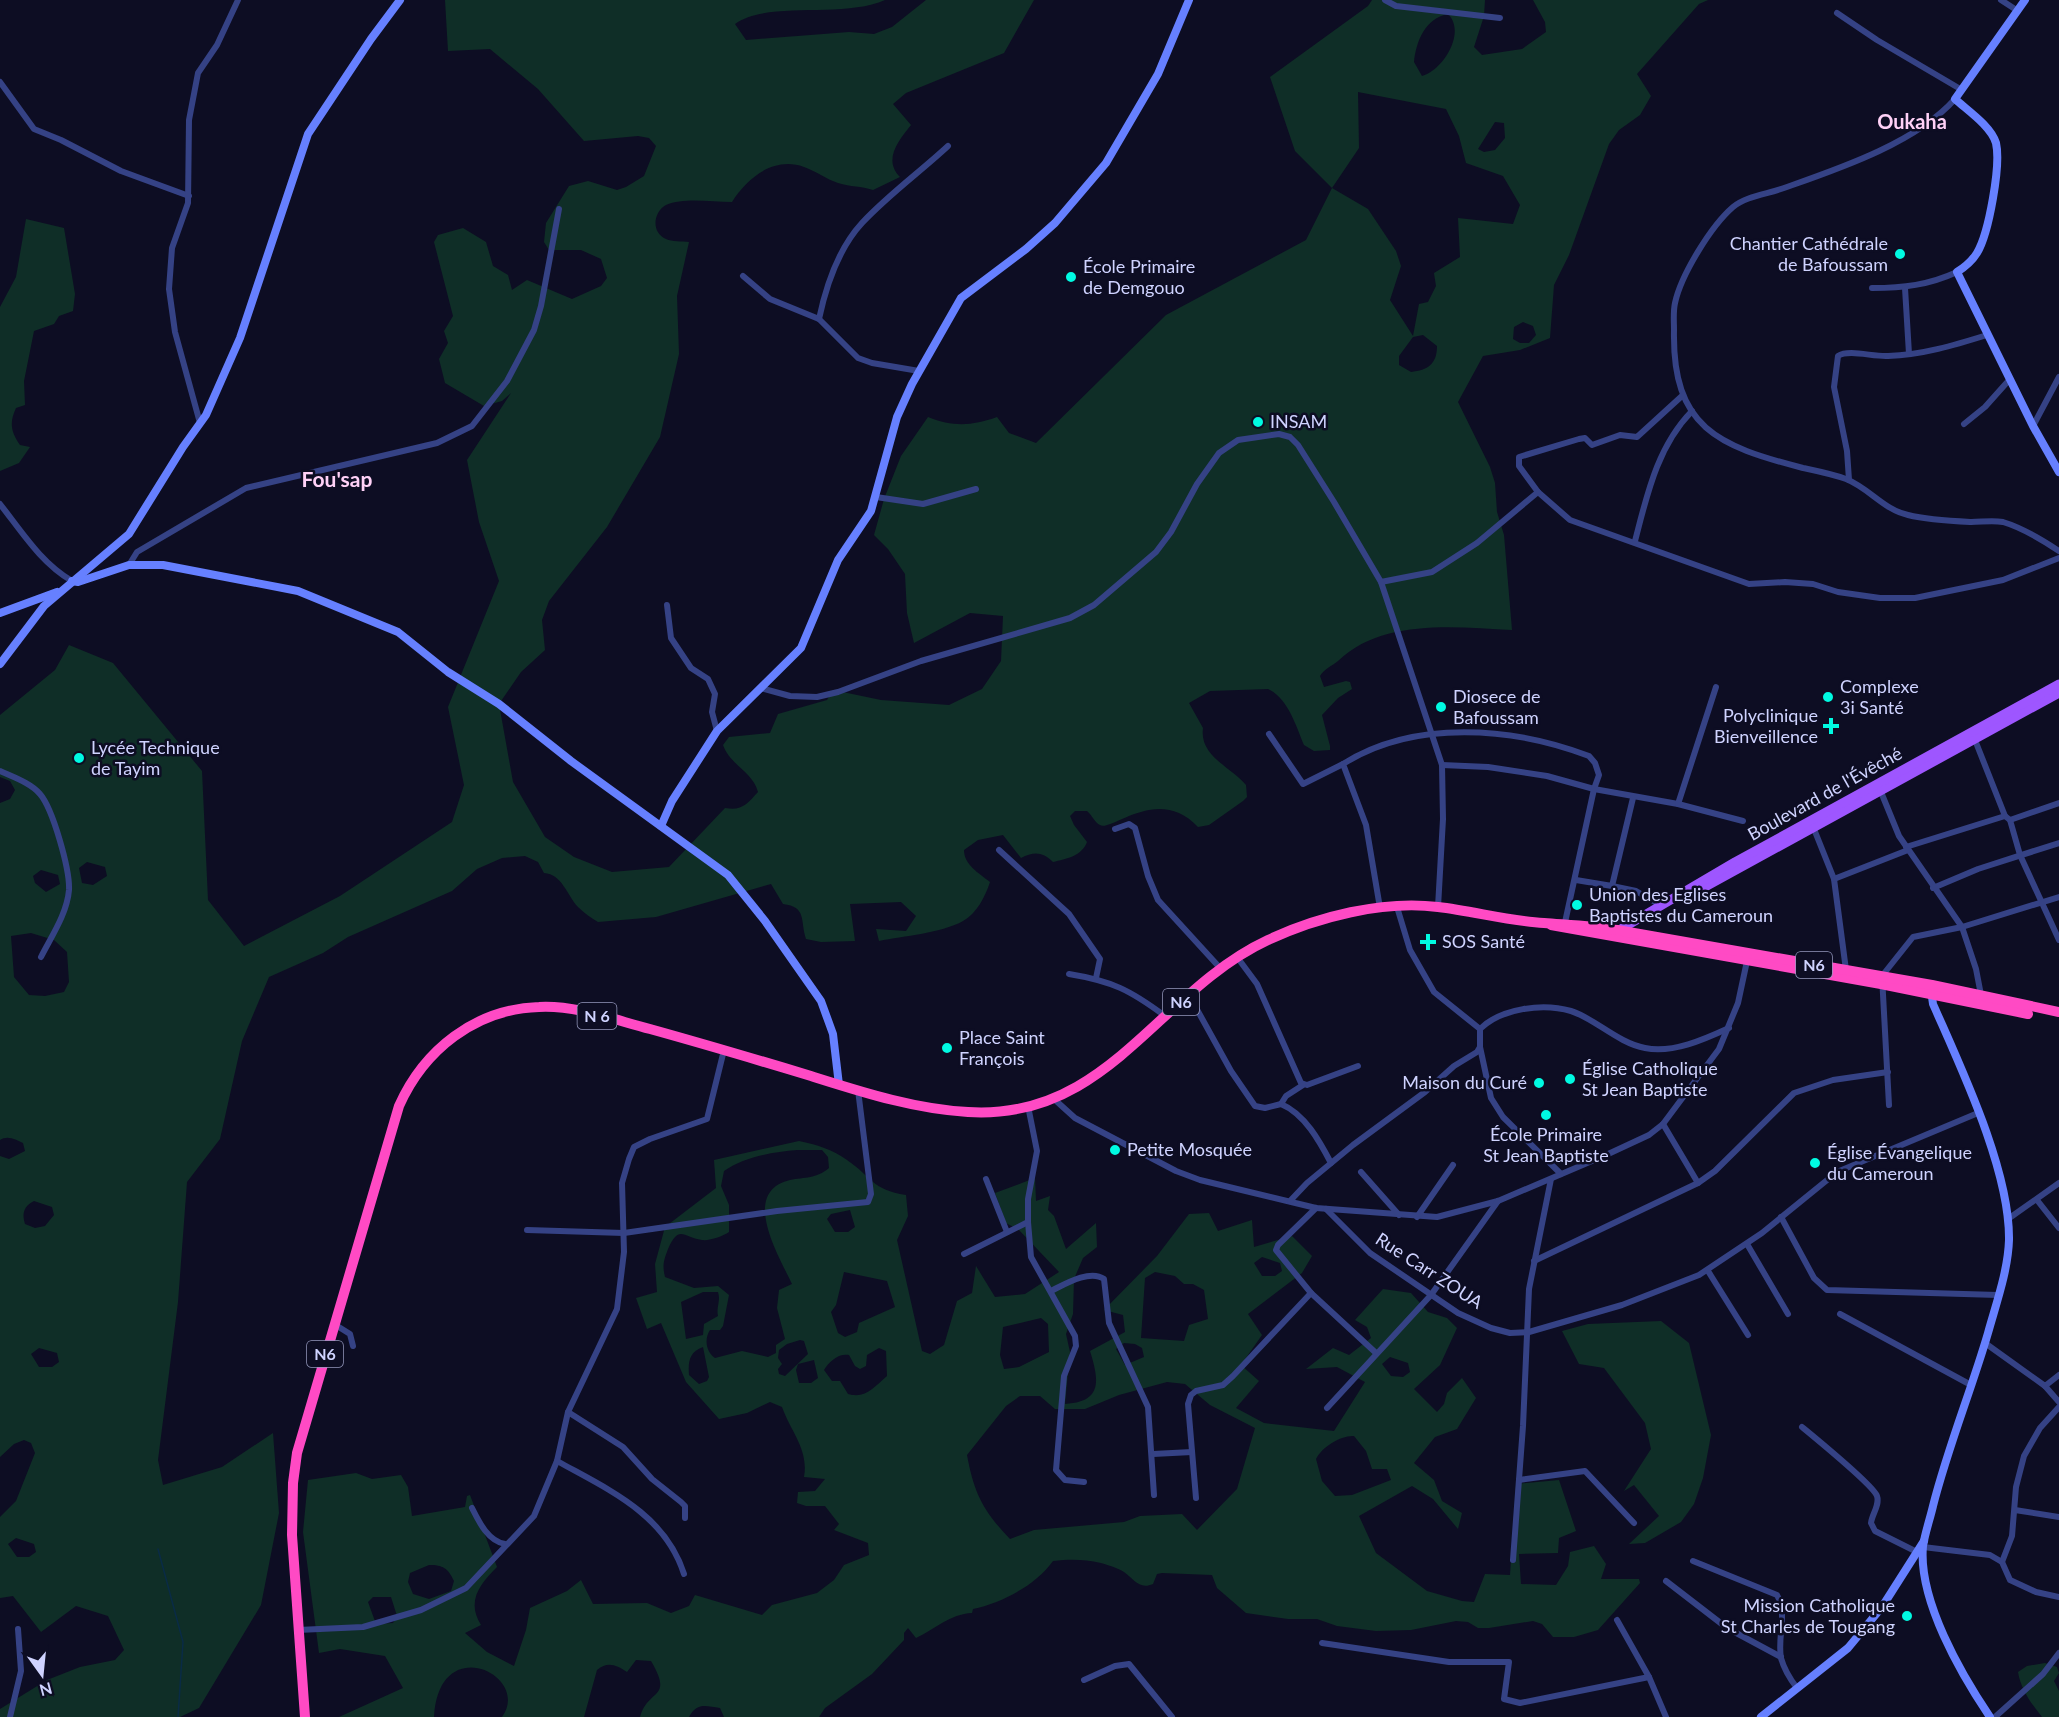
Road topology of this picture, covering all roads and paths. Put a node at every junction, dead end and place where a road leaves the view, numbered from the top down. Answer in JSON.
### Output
{"nodes":[{"id":1,"x":238,"y":0,"type":"edge"},
{"id":2,"x":400,"y":0,"type":"edge"},
{"id":3,"x":1189,"y":0,"type":"edge"},
{"id":4,"x":1385,"y":0,"type":"edge"},
{"id":5,"x":2001,"y":0,"type":"edge"},
{"id":6,"x":2025,"y":0,"type":"edge"},
{"id":7,"x":2018,"y":11,"type":"junction"},
{"id":8,"x":1837,"y":13,"type":"dead end"},
{"id":9,"x":1500,"y":18,"type":"dead end"},
{"id":10,"x":0,"y":82,"type":"edge"},
{"id":11,"x":1962,"y":90,"type":"junction"},
{"id":12,"x":1955,"y":99,"type":"junction"},
{"id":13,"x":948,"y":146,"type":"dead end"},
{"id":14,"x":189,"y":196,"type":"junction"},
{"id":15,"x":559,"y":209,"type":"dead end"},
{"id":16,"x":1957,"y":272,"type":"junction"},
{"id":17,"x":743,"y":276,"type":"dead end"},
{"id":18,"x":1872,"y":288,"type":"dead end"},
{"id":19,"x":1905,"y":288,"type":"junction"},
{"id":20,"x":819,"y":319,"type":"junction"},
{"id":21,"x":1988,"y":335,"type":"junction"},
{"id":22,"x":1909,"y":354,"type":"junction"},
{"id":23,"x":919,"y":372,"type":"junction"},
{"id":24,"x":2059,"y":376,"type":"edge"},
{"id":25,"x":2010,"y":379,"type":"junction"},
{"id":26,"x":1683,"y":395,"type":"junction"},
{"id":27,"x":1692,"y":411,"type":"junction"},
{"id":28,"x":200,"y":423,"type":"junction"},
{"id":29,"x":1964,"y":424,"type":"dead end"},
{"id":30,"x":2033,"y":426,"type":"junction"},
{"id":31,"x":2059,"y":472,"type":"edge"},
{"id":32,"x":1849,"y":480,"type":"junction"},
{"id":33,"x":976,"y":489,"type":"dead end"},
{"id":34,"x":1538,"y":492,"type":"junction"},
{"id":35,"x":876,"y":497,"type":"junction"},
{"id":36,"x":0,"y":504,"type":"edge"},
{"id":37,"x":1635,"y":542,"type":"junction"},
{"id":38,"x":2059,"y":551,"type":"edge"},
{"id":39,"x":2059,"y":558,"type":"edge"},
{"id":40,"x":129,"y":565,"type":"junction"},
{"id":41,"x":72,"y":581,"type":"junction"},
{"id":42,"x":1381,"y":582,"type":"junction"},
{"id":43,"x":63,"y":590,"type":"junction"},
{"id":44,"x":667,"y":605,"type":"dead end"},
{"id":45,"x":0,"y":613,"type":"edge"},
{"id":46,"x":0,"y":664,"type":"edge"},
{"id":47,"x":2059,"y":684,"type":"edge"},
{"id":48,"x":1716,"y":687,"type":"dead end"},
{"id":49,"x":761,"y":688,"type":"junction"},
{"id":50,"x":2059,"y":693,"type":"edge"},
{"id":51,"x":717,"y":731,"type":"junction"},
{"id":52,"x":1269,"y":734,"type":"dead end"},
{"id":53,"x":1432,"y":735,"type":"junction"},
{"id":54,"x":1975,"y":740,"type":"junction"},
{"id":55,"x":1343,"y":764,"type":"junction"},
{"id":56,"x":1442,"y":765,"type":"junction"},
{"id":57,"x":0,"y":771,"type":"edge"},
{"id":58,"x":1594,"y":789,"type":"junction"},
{"id":59,"x":1881,"y":792,"type":"junction"},
{"id":60,"x":1633,"y":798,"type":"junction"},
{"id":61,"x":2059,"y":803,"type":"edge"},
{"id":62,"x":1678,"y":804,"type":"junction"},
{"id":63,"x":1848,"y":806,"type":"junction"},
{"id":64,"x":2008,"y":818,"type":"junction"},
{"id":65,"x":1743,"y":821,"type":"dead end"},
{"id":66,"x":661,"y":826,"type":"junction"},
{"id":67,"x":1814,"y":828,"type":"junction"},
{"id":68,"x":1115,"y":829,"type":"dead end"},
{"id":69,"x":2059,"y":843,"type":"edge"},
{"id":70,"x":1907,"y":848,"type":"junction"},
{"id":71,"x":999,"y":850,"type":"dead end"},
{"id":72,"x":2020,"y":855,"type":"junction"},
{"id":73,"x":1736,"y":865,"type":"junction"},
{"id":74,"x":1834,"y":879,"type":"junction"},
{"id":75,"x":1576,"y":880,"type":"junction"},
{"id":76,"x":1612,"y":886,"type":"junction"},
{"id":77,"x":1934,"y":888,"type":"junction"},
{"id":78,"x":2059,"y":897,"type":"edge"},
{"id":79,"x":2042,"y":901,"type":"junction"},
{"id":80,"x":1660,"y":905,"type":"junction"},
{"id":81,"x":1397,"y":907,"type":"junction"},
{"id":82,"x":1438,"y":907,"type":"junction"},
{"id":83,"x":1380,"y":908,"type":"junction"},
{"id":84,"x":1565,"y":926,"type":"junction"},
{"id":85,"x":1962,"y":927,"type":"junction"},
{"id":86,"x":1618,"y":934,"type":"junction"},
{"id":87,"x":2059,"y":940,"type":"edge"},
{"id":88,"x":41,"y":957,"type":"dead end"},
{"id":89,"x":1237,"y":957,"type":"junction"},
{"id":90,"x":1747,"y":958,"type":"junction"},
{"id":91,"x":1221,"y":969,"type":"junction"},
{"id":92,"x":1846,"y":970,"type":"junction"},
{"id":93,"x":1069,"y":974,"type":"dead end"},
{"id":94,"x":1096,"y":978,"type":"junction"},
{"id":95,"x":1881,"y":980,"type":"junction"},
{"id":96,"x":1931,"y":989,"type":"junction"},
{"id":97,"x":1189,"y":995,"type":"junction"},
{"id":98,"x":1979,"y":1000,"type":"junction"},
{"id":99,"x":2059,"y":1012,"type":"edge"},
{"id":100,"x":1165,"y":1016,"type":"junction"},
{"id":101,"x":2059,"y":1019,"type":"edge"},
{"id":102,"x":470,"y":1026,"type":"joint"},
{"id":103,"x":1730,"y":1028,"type":"junction"},
{"id":104,"x":1480,"y":1029,"type":"junction"},
{"id":105,"x":1480,"y":1047,"type":"junction"},
{"id":106,"x":724,"y":1050,"type":"junction"},
{"id":107,"x":1358,"y":1066,"type":"dead end"},
{"id":108,"x":1888,"y":1072,"type":"junction"},
{"id":109,"x":839,"y":1085,"type":"junction"},
{"id":110,"x":1303,"y":1085,"type":"junction"},
{"id":111,"x":858,"y":1090,"type":"junction"},
{"id":112,"x":1054,"y":1099,"type":"junction"},
{"id":113,"x":1281,"y":1104,"type":"junction"},
{"id":114,"x":1889,"y":1105,"type":"dead end"},
{"id":115,"x":1029,"y":1106,"type":"junction"},
{"id":116,"x":1978,"y":1113,"type":"junction"},
{"id":117,"x":1663,"y":1125,"type":"junction"},
{"id":118,"x":1331,"y":1163,"type":"junction"},
{"id":119,"x":1453,"y":1165,"type":"dead end"},
{"id":120,"x":1361,"y":1172,"type":"dead end"},
{"id":121,"x":1561,"y":1174,"type":"junction"},
{"id":122,"x":986,"y":1179,"type":"dead end"},
{"id":123,"x":1551,"y":1179,"type":"junction"},
{"id":124,"x":1698,"y":1183,"type":"junction"},
{"id":125,"x":2059,"y":1183,"type":"edge"},
{"id":126,"x":2037,"y":1200,"type":"junction"},
{"id":127,"x":1290,"y":1202,"type":"junction"},
{"id":128,"x":1498,"y":1202,"type":"junction"},
{"id":129,"x":1316,"y":1208,"type":"junction"},
{"id":130,"x":1326,"y":1209,"type":"junction"},
{"id":131,"x":1400,"y":1215,"type":"junction"},
{"id":132,"x":1417,"y":1217,"type":"junction"},
{"id":133,"x":1781,"y":1217,"type":"junction"},
{"id":134,"x":2008,"y":1219,"type":"junction"},
{"id":135,"x":1028,"y":1222,"type":"junction"},
{"id":136,"x":2059,"y":1228,"type":"edge"},
{"id":137,"x":527,"y":1230,"type":"dead end"},
{"id":138,"x":1007,"y":1232,"type":"junction"},
{"id":139,"x":624,"y":1233,"type":"junction"},
{"id":140,"x":1747,"y":1244,"type":"junction"},
{"id":141,"x":964,"y":1254,"type":"dead end"},
{"id":142,"x":1534,"y":1261,"type":"junction"},
{"id":143,"x":1708,"y":1271,"type":"junction"},
{"id":144,"x":1051,"y":1291,"type":"junction"},
{"id":145,"x":1311,"y":1293,"type":"junction"},
{"id":146,"x":1431,"y":1295,"type":"junction"},
{"id":147,"x":1998,"y":1295,"type":"junction"},
{"id":148,"x":1788,"y":1314,"type":"dead end"},
{"id":149,"x":1840,"y":1314,"type":"dead end"},
{"id":150,"x":334,"y":1323,"type":"junction"},
{"id":151,"x":1528,"y":1332,"type":"junction"},
{"id":152,"x":1748,"y":1335,"type":"dead end"},
{"id":153,"x":1985,"y":1343,"type":"junction"},
{"id":154,"x":353,"y":1346,"type":"dead end"},
{"id":155,"x":1376,"y":1353,"type":"junction"},
{"id":156,"x":2059,"y":1375,"type":"edge"},
{"id":157,"x":1971,"y":1385,"type":"junction"},
{"id":158,"x":2045,"y":1386,"type":"junction"},
{"id":159,"x":2059,"y":1404,"type":"edge"},
{"id":160,"x":1328,"y":1408,"type":"dead end"},
{"id":161,"x":568,"y":1412,"type":"junction"},
{"id":162,"x":1802,"y":1427,"type":"dead end"},
{"id":163,"x":1192,"y":1452,"type":"junction"},
{"id":164,"x":1153,"y":1454,"type":"junction"},
{"id":165,"x":557,"y":1461,"type":"junction"},
{"id":166,"x":1519,"y":1480,"type":"junction"},
{"id":167,"x":1084,"y":1482,"type":"dead end"},
{"id":168,"x":1154,"y":1495,"type":"dead end"},
{"id":169,"x":1196,"y":1498,"type":"dead end"},
{"id":170,"x":472,"y":1508,"type":"dead end"},
{"id":171,"x":2014,"y":1510,"type":"junction"},
{"id":172,"x":2059,"y":1517,"type":"edge"},
{"id":173,"x":685,"y":1518,"type":"dead end"},
{"id":174,"x":1634,"y":1523,"type":"dead end"},
{"id":175,"x":504,"y":1544,"type":"junction"},
{"id":176,"x":1922,"y":1546,"type":"junction"},
{"id":177,"x":1513,"y":1560,"type":"dead end"},
{"id":178,"x":1692,"y":1561,"type":"dead end"},
{"id":179,"x":2002,"y":1562,"type":"junction"},
{"id":180,"x":684,"y":1574,"type":"dead end"},
{"id":181,"x":1666,"y":1581,"type":"dead end"},
{"id":182,"x":2059,"y":1597,"type":"edge"},
{"id":183,"x":1617,"y":1620,"type":"dead end"},
{"id":184,"x":18,"y":1629,"type":"dead end"},
{"id":185,"x":298,"y":1630,"type":"junction"},
{"id":186,"x":1322,"y":1642,"type":"dead end"},
{"id":187,"x":2059,"y":1653,"type":"edge"},
{"id":188,"x":1781,"y":1657,"type":"junction"},
{"id":189,"x":1649,"y":1677,"type":"junction"},
{"id":190,"x":1084,"y":1680,"type":"dead end"},
{"id":191,"x":1797,"y":1688,"type":"junction"},
{"id":192,"x":1771,"y":1714,"type":"edge"},
{"id":193,"x":10,"y":1717,"type":"edge"},
{"id":194,"x":305,"y":1717,"type":"edge"},
{"id":195,"x":1172,"y":1717,"type":"edge"},
{"id":196,"x":1666,"y":1717,"type":"edge"},
{"id":197,"x":1761,"y":1717,"type":"edge"},
{"id":198,"x":1990,"y":1717,"type":"edge"},
{"id":199,"x":1995,"y":1717,"type":"edge"}],
"edges":[{"from":1,"to":14,"type":"street"},
{"from":2,"to":28,"type":"street"},
{"from":3,"to":23,"type":"street"},
{"from":4,"to":9,"type":"street"},
{"from":5,"to":7,"type":"street"},
{"from":6,"to":7,"type":"street"},
{"from":7,"to":11,"type":"street"},
{"from":8,"to":11,"type":"street"},
{"from":10,"to":14,"type":"street"},
{"from":11,"to":12,"type":"street"},
{"from":12,"to":16,"type":"street"},
{"from":12,"to":26,"type":"street"},
{"from":13,"to":20,"type":"street"},
{"from":14,"to":28,"type":"street"},
{"from":15,"to":40,"type":"street"},
{"from":16,"to":19,"type":"street"},
{"from":16,"to":21,"type":"street"},
{"from":17,"to":20,"type":"street"},
{"from":18,"to":19,"type":"street"},
{"from":19,"to":22,"type":"street"},
{"from":20,"to":23,"type":"street"},
{"from":21,"to":22,"type":"street"},
{"from":21,"to":25,"type":"street"},
{"from":22,"to":32,"type":"street"},
{"from":23,"to":35,"type":"street"},
{"from":24,"to":30,"type":"street"},
{"from":25,"to":29,"type":"street"},
{"from":25,"to":30,"type":"street"},
{"from":26,"to":27,"type":"street"},
{"from":26,"to":34,"type":"street"},
{"from":27,"to":32,"type":"street"},
{"from":27,"to":37,"type":"street"},
{"from":28,"to":41,"type":"street"},
{"from":30,"to":31,"type":"street"},
{"from":32,"to":38,"type":"street"},
{"from":33,"to":35,"type":"street"},
{"from":34,"to":37,"type":"street"},
{"from":34,"to":42,"type":"street"},
{"from":35,"to":49,"type":"street"},
{"from":36,"to":41,"type":"street"},
{"from":37,"to":39,"type":"street"},
{"from":40,"to":41,"type":"street"},
{"from":40,"to":66,"type":"street"},
{"from":41,"to":43,"type":"street"},
{"from":42,"to":49,"type":"street"},
{"from":42,"to":53,"type":"street"},
{"from":43,"to":45,"type":"street"},
{"from":43,"to":46,"type":"street"},
{"from":44,"to":51,"type":"street"},
{"from":47,"to":63,"type":"main road","name":"Boulevard de l'Évêché"},
{"from":48,"to":62,"type":"street"},
{"from":49,"to":51,"type":"street"},
{"from":50,"to":54,"type":"main road","name":"Boulevard de l'Évêché"},
{"from":51,"to":66,"type":"street"},
{"from":52,"to":55,"type":"street"},
{"from":53,"to":55,"type":"street"},
{"from":53,"to":56,"type":"street"},
{"from":53,"to":58,"type":"street"},
{"from":54,"to":59,"type":"main road","name":"Boulevard de l'Évêché"},
{"from":54,"to":64,"type":"street"},
{"from":55,"to":83,"type":"street"},
{"from":56,"to":58,"type":"street"},
{"from":56,"to":82,"type":"street"},
{"from":57,"to":88,"type":"street"},
{"from":58,"to":60,"type":"street"},
{"from":58,"to":75,"type":"street"},
{"from":59,"to":63,"type":"main road","name":"Boulevard de l'Évêché"},
{"from":59,"to":70,"type":"street"},
{"from":60,"to":62,"type":"street"},
{"from":60,"to":76,"type":"street"},
{"from":61,"to":64,"type":"street"},
{"from":62,"to":65,"type":"street"},
{"from":63,"to":67,"type":"main road","name":"Boulevard de l'Évêché"},
{"from":63,"to":73,"type":"main road","name":"Boulevard de l'Évêché"},
{"from":64,"to":70,"type":"street"},
{"from":64,"to":72,"type":"street"},
{"from":66,"to":109,"type":"street"},
{"from":67,"to":73,"type":"main road","name":"Boulevard de l'Évêché"},
{"from":67,"to":74,"type":"street"},
{"from":68,"to":91,"type":"street"},
{"from":69,"to":72,"type":"street"},
{"from":70,"to":74,"type":"street"},
{"from":70,"to":77,"type":"street"},
{"from":71,"to":94,"type":"street"},
{"from":72,"to":77,"type":"street"},
{"from":72,"to":79,"type":"street"},
{"from":73,"to":80,"type":"main road","name":"Boulevard de l'Évêché"},
{"from":73,"to":86,"type":"main road","name":"Boulevard de l'Évêché"},
{"from":74,"to":92,"type":"street"},
{"from":75,"to":76,"type":"street"},
{"from":75,"to":84,"type":"street"},
{"from":76,"to":80,"type":"street"},
{"from":77,"to":85,"type":"street"},
{"from":78,"to":79,"type":"street"},
{"from":79,"to":85,"type":"street"},
{"from":79,"to":87,"type":"street"},
{"from":80,"to":86,"type":"main road","name":"Boulevard de l'Évêché"},
{"from":81,"to":82,"type":"highway","number":"N6"},
{"from":81,"to":83,"type":"highway","number":"N6"},
{"from":81,"to":104,"type":"street"},
{"from":82,"to":84,"type":"highway","number":"N6"},
{"from":83,"to":89,"type":"highway","number":"N6"},
{"from":84,"to":86,"type":"highway","number":"N6"},
{"from":85,"to":95,"type":"street"},
{"from":85,"to":98,"type":"street"},
{"from":86,"to":90,"type":"highway","number":"N6"},
{"from":89,"to":91,"type":"highway","number":"N6"},
{"from":89,"to":110,"type":"street"},
{"from":90,"to":92,"type":"highway","number":"N6"},
{"from":90,"to":95,"type":"highway","number":"N6"},
{"from":90,"to":103,"type":"street"},
{"from":91,"to":97,"type":"highway","number":"N6"},
{"from":92,"to":95,"type":"highway","number":"N6"},
{"from":93,"to":94,"type":"street"},
{"from":94,"to":100,"type":"street"},
{"from":95,"to":96,"type":"highway","number":"N6"},
{"from":95,"to":108,"type":"street"},
{"from":96,"to":98,"type":"highway","number":"N6"},
{"from":96,"to":116,"type":"street"},
{"from":97,"to":100,"type":"highway","number":"N6"},
{"from":97,"to":113,"type":"street"},
{"from":98,"to":99,"type":"highway","number":"N6"},
{"from":98,"to":101,"type":"highway","number":"N6"},
{"from":100,"to":112,"type":"highway","number":"N6"},
{"from":102,"to":106,"type":"highway","number":"N 6"},
{"from":102,"to":150,"type":"highway","number":"N6"},
{"from":103,"to":104,"type":"street"},
{"from":103,"to":117,"type":"street"},
{"from":104,"to":105,"type":"street"},
{"from":105,"to":118,"type":"street"},
{"from":105,"to":121,"type":"street"},
{"from":106,"to":109,"type":"highway"},
{"from":106,"to":139,"type":"street"},
{"from":107,"to":110,"type":"street"},
{"from":108,"to":114,"type":"street"},
{"from":108,"to":124,"type":"street"},
{"from":109,"to":111,"type":"highway"},
{"from":110,"to":113,"type":"street"},
{"from":111,"to":115,"type":"highway"},
{"from":111,"to":139,"type":"street"},
{"from":112,"to":115,"type":"highway"},
{"from":112,"to":127,"type":"street"},
{"from":113,"to":118,"type":"street"},
{"from":115,"to":135,"type":"street"},
{"from":116,"to":133,"type":"street","name":"Rue Carr ZOUA"},
{"from":116,"to":134,"type":"street"},
{"from":117,"to":121,"type":"street"},
{"from":117,"to":124,"type":"street"},
{"from":118,"to":127,"type":"street"},
{"from":119,"to":132,"type":"street"},
{"from":120,"to":131,"type":"street"},
{"from":121,"to":123,"type":"street"},
{"from":122,"to":138,"type":"street"},
{"from":123,"to":128,"type":"street"},
{"from":123,"to":142,"type":"street"},
{"from":124,"to":142,"type":"street"},
{"from":125,"to":126,"type":"street"},
{"from":126,"to":134,"type":"street"},
{"from":126,"to":136,"type":"street"},
{"from":127,"to":129,"type":"street"},
{"from":128,"to":132,"type":"street"},
{"from":128,"to":146,"type":"street"},
{"from":129,"to":130,"type":"street"},
{"from":129,"to":145,"type":"street"},
{"from":130,"to":131,"type":"street"},
{"from":130,"to":146,"type":"street","name":"Rue Carr ZOUA"},
{"from":131,"to":132,"type":"street"},
{"from":133,"to":140,"type":"street","name":"Rue Carr ZOUA"},
{"from":133,"to":147,"type":"street"},
{"from":134,"to":147,"type":"street"},
{"from":135,"to":138,"type":"street"},
{"from":135,"to":144,"type":"street"},
{"from":137,"to":139,"type":"street"},
{"from":138,"to":141,"type":"street"},
{"from":139,"to":161,"type":"street"},
{"from":140,"to":143,"type":"street","name":"Rue Carr ZOUA"},
{"from":140,"to":148,"type":"street"},
{"from":142,"to":151,"type":"street"},
{"from":143,"to":151,"type":"street","name":"Rue Carr ZOUA"},
{"from":143,"to":152,"type":"street"},
{"from":144,"to":164,"type":"street"},
{"from":144,"to":167,"type":"street"},
{"from":145,"to":155,"type":"street"},
{"from":145,"to":163,"type":"street"},
{"from":146,"to":151,"type":"street","name":"Rue Carr ZOUA"},
{"from":146,"to":155,"type":"street"},
{"from":147,"to":153,"type":"street"},
{"from":149,"to":157,"type":"street"},
{"from":150,"to":154,"type":"street"},
{"from":150,"to":185,"type":"highway","number":"N6"},
{"from":151,"to":166,"type":"street"},
{"from":153,"to":157,"type":"street"},
{"from":153,"to":158,"type":"street"},
{"from":155,"to":160,"type":"street"},
{"from":156,"to":158,"type":"street"},
{"from":157,"to":176,"type":"street"},
{"from":158,"to":159,"type":"street"},
{"from":159,"to":171,"type":"street"},
{"from":161,"to":165,"type":"street"},
{"from":161,"to":173,"type":"street"},
{"from":162,"to":176,"type":"street"},
{"from":163,"to":164,"type":"street"},
{"from":163,"to":169,"type":"street"},
{"from":164,"to":168,"type":"street"},
{"from":165,"to":175,"type":"street"},
{"from":165,"to":180,"type":"street"},
{"from":166,"to":174,"type":"street"},
{"from":166,"to":177,"type":"street"},
{"from":170,"to":175,"type":"street"},
{"from":171,"to":172,"type":"street"},
{"from":171,"to":179,"type":"street"},
{"from":175,"to":185,"type":"street"},
{"from":176,"to":179,"type":"street"},
{"from":176,"to":191,"type":"street"},
{"from":176,"to":198,"type":"street"},
{"from":178,"to":188,"type":"street"},
{"from":179,"to":182,"type":"street"},
{"from":181,"to":188,"type":"street"},
{"from":183,"to":189,"type":"street"},
{"from":184,"to":193,"type":"street"},
{"from":185,"to":194,"type":"highway","number":"N6"},
{"from":186,"to":189,"type":"street"},
{"from":187,"to":199,"type":"street"},
{"from":188,"to":191,"type":"street"},
{"from":189,"to":196,"type":"street"},
{"from":190,"to":195,"type":"street"},
{"from":191,"to":192,"type":"street"},
{"from":192,"to":197,"type":"street"}]}
